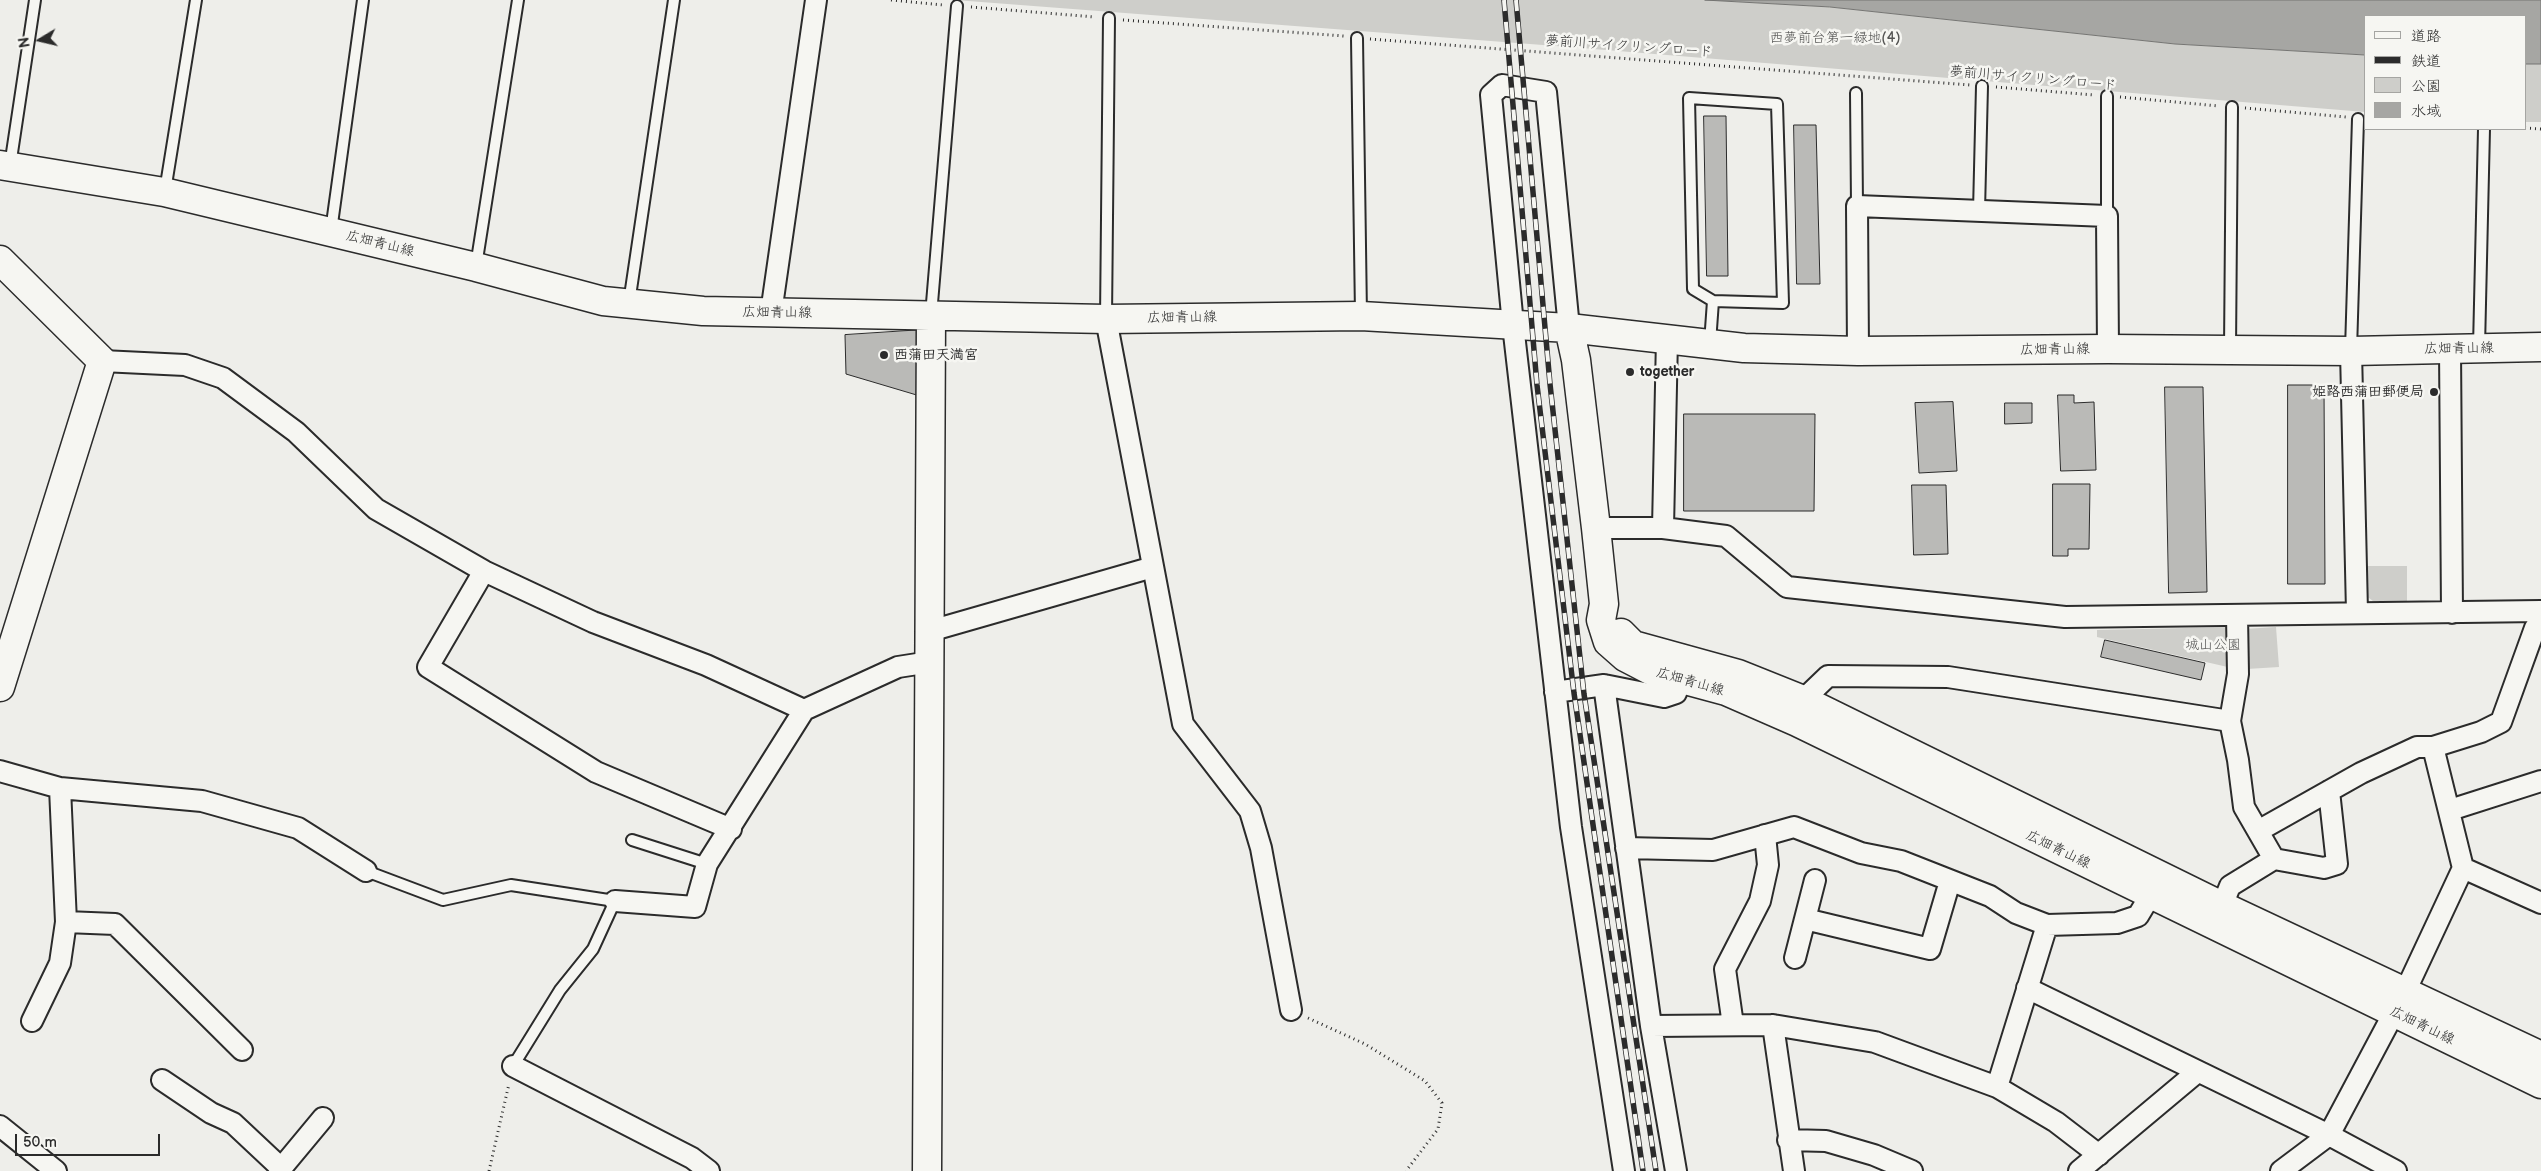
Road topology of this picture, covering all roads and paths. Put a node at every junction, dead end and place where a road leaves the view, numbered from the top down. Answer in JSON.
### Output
{"nodes":[{"id":1,"x":35,"y":0,"type":"edge"},
{"id":2,"x":196,"y":0,"type":"edge"},
{"id":3,"x":363,"y":0,"type":"edge"},
{"id":4,"x":518,"y":0,"type":"edge"},
{"id":5,"x":674,"y":0,"type":"edge"},
{"id":6,"x":816,"y":0,"type":"edge"},
{"id":7,"x":891,"y":0,"type":"edge"},
{"id":8,"x":957,"y":6,"type":"junction"},
{"id":9,"x":1109,"y":18,"type":"junction"},
{"id":10,"x":1357,"y":38,"type":"junction"},
{"id":11,"x":1982,"y":86,"type":"junction"},
{"id":12,"x":1856,"y":93,"type":"dead end"},
{"id":13,"x":2106,"y":96,"type":"junction"},
{"id":14,"x":2232,"y":107,"type":"junction"},
{"id":15,"x":2358,"y":118,"type":"joint"},
{"id":16,"x":2526,"y":128,"type":"edge"},
{"id":17,"x":2541,"y":128,"type":"edge"},
{"id":18,"x":2484,"y":130,"type":"edge"},
{"id":19,"x":5,"y":166,"type":"edge"},
{"id":20,"x":164,"y":192,"type":"junction"},
{"id":21,"x":1857,"y":206,"type":"junction"},
{"id":22,"x":1980,"y":211,"type":"junction"},
{"id":23,"x":2108,"y":216,"type":"junction"},
{"id":24,"x":331,"y":232,"type":"junction"},
{"id":25,"x":0,"y":260,"type":"edge"},
{"id":26,"x":476,"y":267,"type":"junction"},
{"id":27,"x":1713,"y":301,"type":"junction"},
{"id":28,"x":629,"y":304,"type":"junction"},
{"id":29,"x":771,"y":313,"type":"junction"},
{"id":30,"x":931,"y":316,"type":"junction"},
{"id":31,"x":1361,"y":316,"type":"junction"},
{"id":32,"x":1106,"y":319,"type":"junction"},
{"id":33,"x":1513,"y":325,"type":"junction"},
{"id":34,"x":1569,"y":328,"type":"junction"},
{"id":35,"x":1667,"y":338,"type":"junction"},
{"id":36,"x":1710,"y":344,"type":"junction"},
{"id":37,"x":2541,"y":347,"type":"edge"},
{"id":38,"x":2479,"y":348,"type":"junction"},
{"id":39,"x":2108,"y":349,"type":"junction"},
{"id":40,"x":2450,"y":349,"type":"junction"},
{"id":41,"x":2230,"y":350,"type":"junction"},
{"id":42,"x":1858,"y":351,"type":"junction"},
{"id":43,"x":2351,"y":351,"type":"junction"},
{"id":44,"x":102,"y":361,"type":"junction"},
{"id":45,"x":1596,"y":528,"type":"junction"},
{"id":46,"x":1663,"y":528,"type":"junction"},
{"id":47,"x":1153,"y":567,"type":"junction"},
{"id":48,"x":484,"y":571,"type":"junction"},
{"id":49,"x":1604,"y":604,"type":"junction"},
{"id":50,"x":2541,"y":611,"type":"edge"},
{"id":51,"x":2357,"y":612,"type":"junction"},
{"id":52,"x":2452,"y":613,"type":"junction"},
{"id":53,"x":2237,"y":616,"type":"junction"},
{"id":54,"x":2541,"y":620,"type":"edge"},
{"id":55,"x":930,"y":631,"type":"junction"},
{"id":56,"x":930,"y":662,"type":"junction"},
{"id":57,"x":1680,"y":680,"type":"junction"},
{"id":58,"x":1604,"y":685,"type":"junction"},
{"id":59,"x":0,"y":687,"type":"edge"},
{"id":60,"x":1556,"y":692,"type":"junction"},
{"id":61,"x":1803,"y":700,"type":"junction"},
{"id":62,"x":804,"y":710,"type":"junction"},
{"id":63,"x":2230,"y":720,"type":"junction"},
{"id":64,"x":2433,"y":747,"type":"junction"},
{"id":65,"x":0,"y":771,"type":"edge"},
{"id":66,"x":2541,"y":781,"type":"edge"},
{"id":67,"x":60,"y":788,"type":"junction"},
{"id":68,"x":2329,"y":791,"type":"junction"},
{"id":69,"x":2450,"y":810,"type":"junction"},
{"id":70,"x":731,"y":829,"type":"junction"},
{"id":71,"x":2258,"y":831,"type":"junction"},
{"id":72,"x":1765,"y":835,"type":"junction"},
{"id":73,"x":632,"y":840,"type":"dead end"},
{"id":74,"x":1626,"y":848,"type":"junction"},
{"id":75,"x":2274,"y":859,"type":"junction"},
{"id":76,"x":707,"y":864,"type":"junction"},
{"id":77,"x":2463,"y":868,"type":"junction"},
{"id":78,"x":366,"y":872,"type":"joint"},
{"id":79,"x":1815,"y":880,"type":"dead end"},
{"id":80,"x":1950,"y":881,"type":"junction"},
{"id":81,"x":2150,"y":896,"type":"junction"},
{"id":82,"x":615,"y":901,"type":"junction"},
{"id":83,"x":2541,"y":903,"type":"edge"},
{"id":84,"x":2222,"y":906,"type":"junction"},
{"id":85,"x":1805,"y":919,"type":"junction"},
{"id":86,"x":66,"y":922,"type":"junction"},
{"id":87,"x":2047,"y":925,"type":"junction"},
{"id":88,"x":1795,"y":958,"type":"dead end"},
{"id":89,"x":2027,"y":988,"type":"junction"},
{"id":90,"x":2399,"y":1002,"type":"junction"},
{"id":91,"x":1291,"y":1010,"type":"joint"},
{"id":92,"x":32,"y":1021,"type":"dead end"},
{"id":93,"x":1733,"y":1025,"type":"junction"},
{"id":94,"x":1773,"y":1025,"type":"junction"},
{"id":95,"x":1651,"y":1026,"type":"junction"},
{"id":96,"x":242,"y":1050,"type":"dead end"},
{"id":97,"x":2541,"y":1056,"type":"edge"},
{"id":98,"x":513,"y":1066,"type":"junction"},
{"id":99,"x":2196,"y":1073,"type":"junction"},
{"id":100,"x":162,"y":1080,"type":"dead end"},
{"id":101,"x":2541,"y":1084,"type":"edge"},
{"id":102,"x":1996,"y":1087,"type":"junction"},
{"id":103,"x":323,"y":1118,"type":"dead end"},
{"id":104,"x":0,"y":1126,"type":"edge"},
{"id":105,"x":2329,"y":1135,"type":"junction"},
{"id":106,"x":1788,"y":1140,"type":"junction"},
{"id":107,"x":2099,"y":1155,"type":"junction"},
{"id":108,"x":280,"y":1170,"type":"edge"},
{"id":109,"x":56,"y":1171,"type":"edge"},
{"id":110,"x":488,"y":1171,"type":"edge"},
{"id":111,"x":708,"y":1171,"type":"edge"},
{"id":112,"x":927,"y":1171,"type":"edge"},
{"id":113,"x":1406,"y":1171,"type":"edge"},
{"id":114,"x":1624,"y":1171,"type":"edge"},
{"id":115,"x":1676,"y":1171,"type":"edge"},
{"id":116,"x":1794,"y":1171,"type":"edge"},
{"id":117,"x":1912,"y":1171,"type":"edge"},
{"id":118,"x":2079,"y":1171,"type":"edge"},
{"id":119,"x":2281,"y":1171,"type":"edge"},
{"id":120,"x":2396,"y":1171,"type":"edge"}],
"edges":[{"from":1,"to":19,"type":"lane"},
{"from":2,"to":20,"type":"lane"},
{"from":3,"to":24,"type":"lane"},
{"from":4,"to":26,"type":"lane"},
{"from":5,"to":28,"type":"lane"},
{"from":6,"to":29,"type":"street"},
{"from":7,"to":8,"type":"path","name":"夢前川サイクリングロード"},
{"from":8,"to":9,"type":"path","name":"夢前川サイクリングロード"},
{"from":8,"to":30,"type":"lane"},
{"from":9,"to":10,"type":"path","name":"夢前川サイクリングロード"},
{"from":9,"to":32,"type":"lane"},
{"from":10,"to":11,"type":"path","name":"夢前川サイクリングロード"},
{"from":10,"to":31,"type":"lane"},
{"from":11,"to":13,"type":"path","name":"夢前川サイクリングロード"},
{"from":11,"to":22,"type":"lane"},
{"from":12,"to":21,"type":"lane"},
{"from":13,"to":14,"type":"path","name":"夢前川サイクリングロード"},
{"from":13,"to":23,"type":"lane"},
{"from":14,"to":15,"type":"path","name":"夢前川サイクリングロード"},
{"from":14,"to":41,"type":"lane"},
{"from":15,"to":43,"type":"lane"},
{"from":16,"to":17,"type":"path"},
{"from":18,"to":38,"type":"lane"},
{"from":19,"to":20,"type":"main road","name":"広畑青山線"},
{"from":20,"to":24,"type":"main road","name":"広畑青山線"},
{"from":21,"to":22,"type":"street"},
{"from":21,"to":42,"type":"street"},
{"from":22,"to":23,"type":"street"},
{"from":23,"to":39,"type":"street"},
{"from":24,"to":26,"type":"main road","name":"広畑青山線"},
{"from":25,"to":44,"type":"main road"},
{"from":26,"to":28,"type":"main road","name":"広畑青山線"},
{"from":27,"to":27,"type":"lane"},
{"from":27,"to":36,"type":"lane"},
{"from":28,"to":29,"type":"main road","name":"広畑青山線"},
{"from":29,"to":30,"type":"main road","name":"広畑青山線"},
{"from":30,"to":32,"type":"main road","name":"広畑青山線"},
{"from":30,"to":55,"type":"main road"},
{"from":31,"to":32,"type":"main road","name":"広畑青山線"},
{"from":31,"to":33,"type":"main road","name":"広畑青山線"},
{"from":32,"to":47,"type":"street"},
{"from":33,"to":34,"type":"main road","name":"広畑青山線"},
{"from":33,"to":34,"type":"street"},
{"from":33,"to":60,"type":"street"},
{"from":34,"to":35,"type":"main road","name":"広畑青山線"},
{"from":34,"to":45,"type":"main road","name":"広畑青山線"},
{"from":35,"to":36,"type":"main road","name":"広畑青山線"},
{"from":35,"to":46,"type":"street"},
{"from":36,"to":42,"type":"main road","name":"広畑青山線"},
{"from":37,"to":38,"type":"main road","name":"広畑青山線"},
{"from":38,"to":40,"type":"main road","name":"広畑青山線"},
{"from":39,"to":41,"type":"main road","name":"広畑青山線"},
{"from":39,"to":42,"type":"main road","name":"広畑青山線"},
{"from":40,"to":43,"type":"main road","name":"広畑青山線"},
{"from":40,"to":52,"type":"street"},
{"from":41,"to":43,"type":"main road","name":"広畑青山線"},
{"from":43,"to":51,"type":"street"},
{"from":44,"to":48,"type":"street"},
{"from":44,"to":59,"type":"main road"},
{"from":45,"to":46,"type":"street"},
{"from":45,"to":49,"type":"main road","name":"広畑青山線"},
{"from":46,"to":53,"type":"street"},
{"from":47,"to":55,"type":"street"},
{"from":47,"to":91,"type":"street"},
{"from":48,"to":62,"type":"street"},
{"from":48,"to":70,"type":"street"},
{"from":49,"to":57,"type":"main road","name":"広畑青山線"},
{"from":49,"to":61,"type":"main road","name":"広畑青山線"},
{"from":50,"to":52,"type":"street"},
{"from":51,"to":52,"type":"street"},
{"from":51,"to":53,"type":"street"},
{"from":53,"to":63,"type":"street"},
{"from":54,"to":64,"type":"street"},
{"from":55,"to":56,"type":"main road"},
{"from":56,"to":62,"type":"street"},
{"from":56,"to":112,"type":"main road"},
{"from":57,"to":58,"type":"street"},
{"from":57,"to":81,"type":"main road","name":"広畑青山線"},
{"from":58,"to":60,"type":"street"},
{"from":58,"to":74,"type":"street"},
{"from":60,"to":114,"type":"street"},
{"from":61,"to":63,"type":"street"},
{"from":61,"to":84,"type":"main road","name":"広畑青山線"},
{"from":62,"to":70,"type":"street"},
{"from":63,"to":71,"type":"street"},
{"from":64,"to":68,"type":"street"},
{"from":64,"to":69,"type":"street"},
{"from":65,"to":67,"type":"street"},
{"from":66,"to":69,"type":"street"},
{"from":67,"to":78,"type":"street"},
{"from":67,"to":86,"type":"street"},
{"from":68,"to":71,"type":"street"},
{"from":68,"to":75,"type":"street"},
{"from":69,"to":77,"type":"street"},
{"from":70,"to":76,"type":"street"},
{"from":71,"to":75,"type":"street"},
{"from":72,"to":74,"type":"street"},
{"from":72,"to":80,"type":"street"},
{"from":72,"to":93,"type":"street"},
{"from":73,"to":76,"type":"lane"},
{"from":74,"to":95,"type":"street"},
{"from":75,"to":84,"type":"street"},
{"from":76,"to":82,"type":"street"},
{"from":77,"to":83,"type":"street"},
{"from":77,"to":90,"type":"street"},
{"from":78,"to":82,"type":"lane"},
{"from":79,"to":85,"type":"street"},
{"from":80,"to":85,"type":"street"},
{"from":80,"to":87,"type":"street"},
{"from":81,"to":87,"type":"street"},
{"from":81,"to":90,"type":"main road","name":"広畑青山線"},
{"from":82,"to":98,"type":"lane"},
{"from":84,"to":90,"type":"main road","name":"広畑青山線"},
{"from":85,"to":88,"type":"street"},
{"from":86,"to":92,"type":"street"},
{"from":86,"to":96,"type":"street"},
{"from":87,"to":89,"type":"street"},
{"from":89,"to":99,"type":"street"},
{"from":89,"to":102,"type":"street"},
{"from":90,"to":97,"type":"main road","name":"広畑青山線"},
{"from":90,"to":101,"type":"main road","name":"広畑青山線"},
{"from":90,"to":105,"type":"street"},
{"from":91,"to":113,"type":"path"},
{"from":93,"to":94,"type":"street"},
{"from":93,"to":95,"type":"street"},
{"from":94,"to":102,"type":"street"},
{"from":94,"to":106,"type":"street"},
{"from":95,"to":115,"type":"street"},
{"from":98,"to":110,"type":"path"},
{"from":98,"to":111,"type":"street"},
{"from":99,"to":105,"type":"street"},
{"from":99,"to":107,"type":"street"},
{"from":100,"to":108,"type":"street"},
{"from":102,"to":107,"type":"street"},
{"from":103,"to":108,"type":"street"},
{"from":104,"to":109,"type":"street"},
{"from":105,"to":119,"type":"street"},
{"from":105,"to":120,"type":"street"},
{"from":106,"to":116,"type":"street"},
{"from":106,"to":117,"type":"street"},
{"from":107,"to":118,"type":"street"}]}
